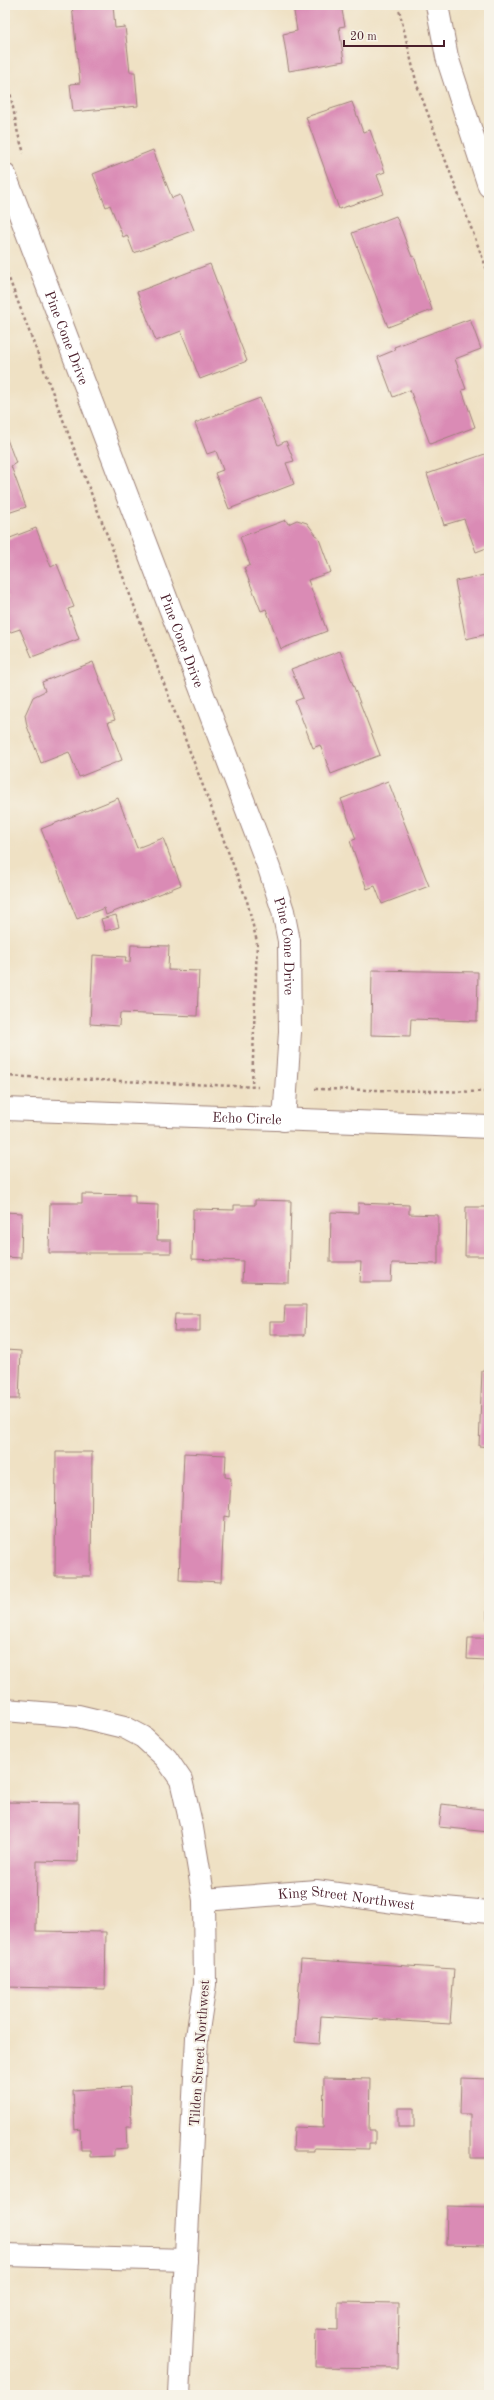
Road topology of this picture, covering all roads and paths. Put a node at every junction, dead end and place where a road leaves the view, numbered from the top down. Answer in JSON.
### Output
{"nodes":[{"id":1,"x":398,"y":5,"type":"edge"},
{"id":2,"x":437,"y":5,"type":"edge"},
{"id":3,"x":5,"y":175,"type":"edge"},
{"id":4,"x":489,"y":186,"type":"edge"},
{"id":5,"x":5,"y":268,"type":"edge"},
{"id":6,"x":489,"y":275,"type":"edge"},
{"id":7,"x":5,"y":1076,"type":"edge"},
{"id":8,"x":252,"y":1086,"type":"junction"},
{"id":9,"x":286,"y":1088,"type":"junction"},
{"id":10,"x":489,"y":1092,"type":"edge"},
{"id":11,"x":5,"y":1109,"type":"edge"},
{"id":12,"x":284,"y":1120,"type":"junction"},
{"id":13,"x":489,"y":1127,"type":"edge"},
{"id":14,"x":5,"y":1710,"type":"edge"},
{"id":15,"x":204,"y":1900,"type":"junction"},
{"id":16,"x":489,"y":1912,"type":"edge"},
{"id":17,"x":5,"y":2255,"type":"edge"},
{"id":18,"x":186,"y":2260,"type":"junction"},
{"id":19,"x":179,"y":2395,"type":"edge"}],
"edges":[{"from":1,"to":6,"type":"path"},
{"from":2,"to":4,"type":"street"},
{"from":3,"to":9,"type":"street","name":"Pine Cone Drive"},
{"from":5,"to":8,"type":"path"},
{"from":7,"to":8,"type":"path"},
{"from":8,"to":9,"type":"path"},
{"from":9,"to":10,"type":"path"},
{"from":9,"to":12,"type":"street","name":"Pine Cone Drive"},
{"from":11,"to":12,"type":"street","name":"Echo Circle"},
{"from":12,"to":13,"type":"street","name":"Echo Circle"},
{"from":14,"to":15,"type":"street","name":"Tilden Street Northwest"},
{"from":15,"to":16,"type":"street","name":"King Street Northwest"},
{"from":15,"to":18,"type":"street","name":"Tilden Street Northwest"},
{"from":17,"to":18,"type":"street"},
{"from":18,"to":19,"type":"street","name":"Tilden Street Northwest"}]}
